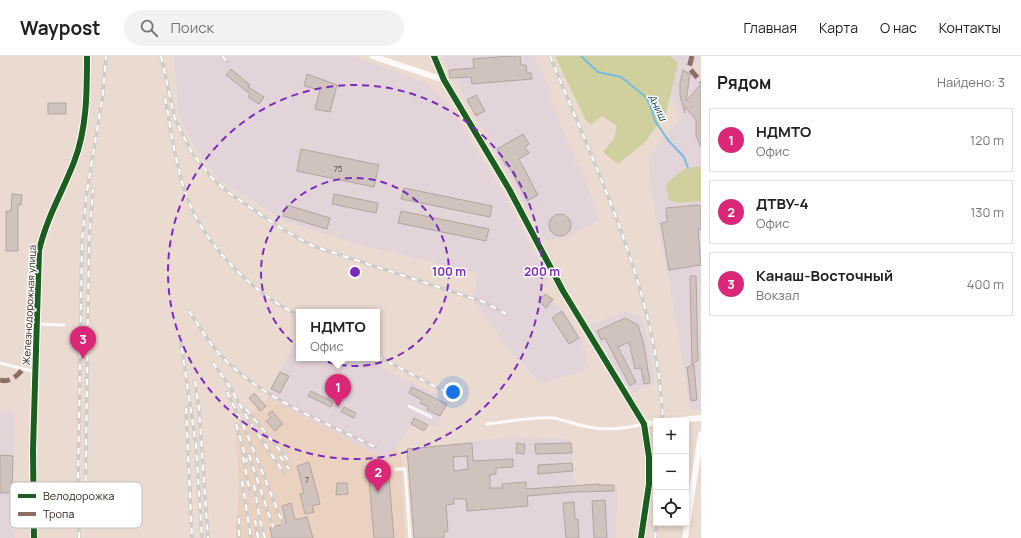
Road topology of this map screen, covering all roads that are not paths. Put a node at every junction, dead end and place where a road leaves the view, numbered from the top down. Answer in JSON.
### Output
{"nodes":[{"id":1,"x":87,"y":56,"type":"edge"},
{"id":2,"x":372,"y":56,"type":"edge"},
{"id":3,"x":434,"y":56,"type":"edge"},
{"id":4,"x":444,"y":80,"type":"junction"},
{"id":5,"x":37,"y":324,"type":"junction"},
{"id":6,"x":64,"y":325,"type":"dead end"},
{"id":7,"x":0,"y":364,"type":"edge"},
{"id":8,"x":36,"y":372,"type":"junction"},
{"id":9,"x":409,"y":406,"type":"dead end"},
{"id":10,"x":431,"y":417,"type":"dead end"},
{"id":11,"x":701,"y":418,"type":"edge"},
{"id":12,"x":689,"y":419,"type":"edge"},
{"id":13,"x":653,"y":423,"type":"edge"},
{"id":14,"x":487,"y":424,"type":"dead end"},
{"id":15,"x":644,"y":424,"type":"junction"},
{"id":16,"x":701,"y":434,"type":"edge"},
{"id":17,"x":396,"y":469,"type":"dead end"},
{"id":18,"x":33,"y":482,"type":"edge"},
{"id":19,"x":34,"y":528,"type":"edge"},
{"id":20,"x":34,"y":538,"type":"edge"},
{"id":21,"x":410,"y":538,"type":"edge"},
{"id":22,"x":641,"y":538,"type":"edge"},
{"id":23,"x":685,"y":538,"type":"edge"}],
"edges":[{"from":1,"to":5,"type":"street","name":"Железнодорожная улица"},
{"from":2,"to":4,"type":"street"},
{"from":3,"to":4,"type":"street"},
{"from":4,"to":15,"type":"street"},
{"from":5,"to":6,"type":"lane"},
{"from":5,"to":8,"type":"street","name":"Железнодорожная улица"},
{"from":7,"to":8,"type":"lane"},
{"from":8,"to":18,"type":"street","name":"Железнодорожная улица"},
{"from":9,"to":10,"type":"lane"},
{"from":11,"to":12,"type":"street"},
{"from":13,"to":15,"type":"street"},
{"from":14,"to":15,"type":"lane"},
{"from":15,"to":22,"type":"street"},
{"from":16,"to":23,"type":"street"},
{"from":17,"to":21,"type":"lane"},
{"from":19,"to":20,"type":"street","name":"Железнодорожная улица"}]}
